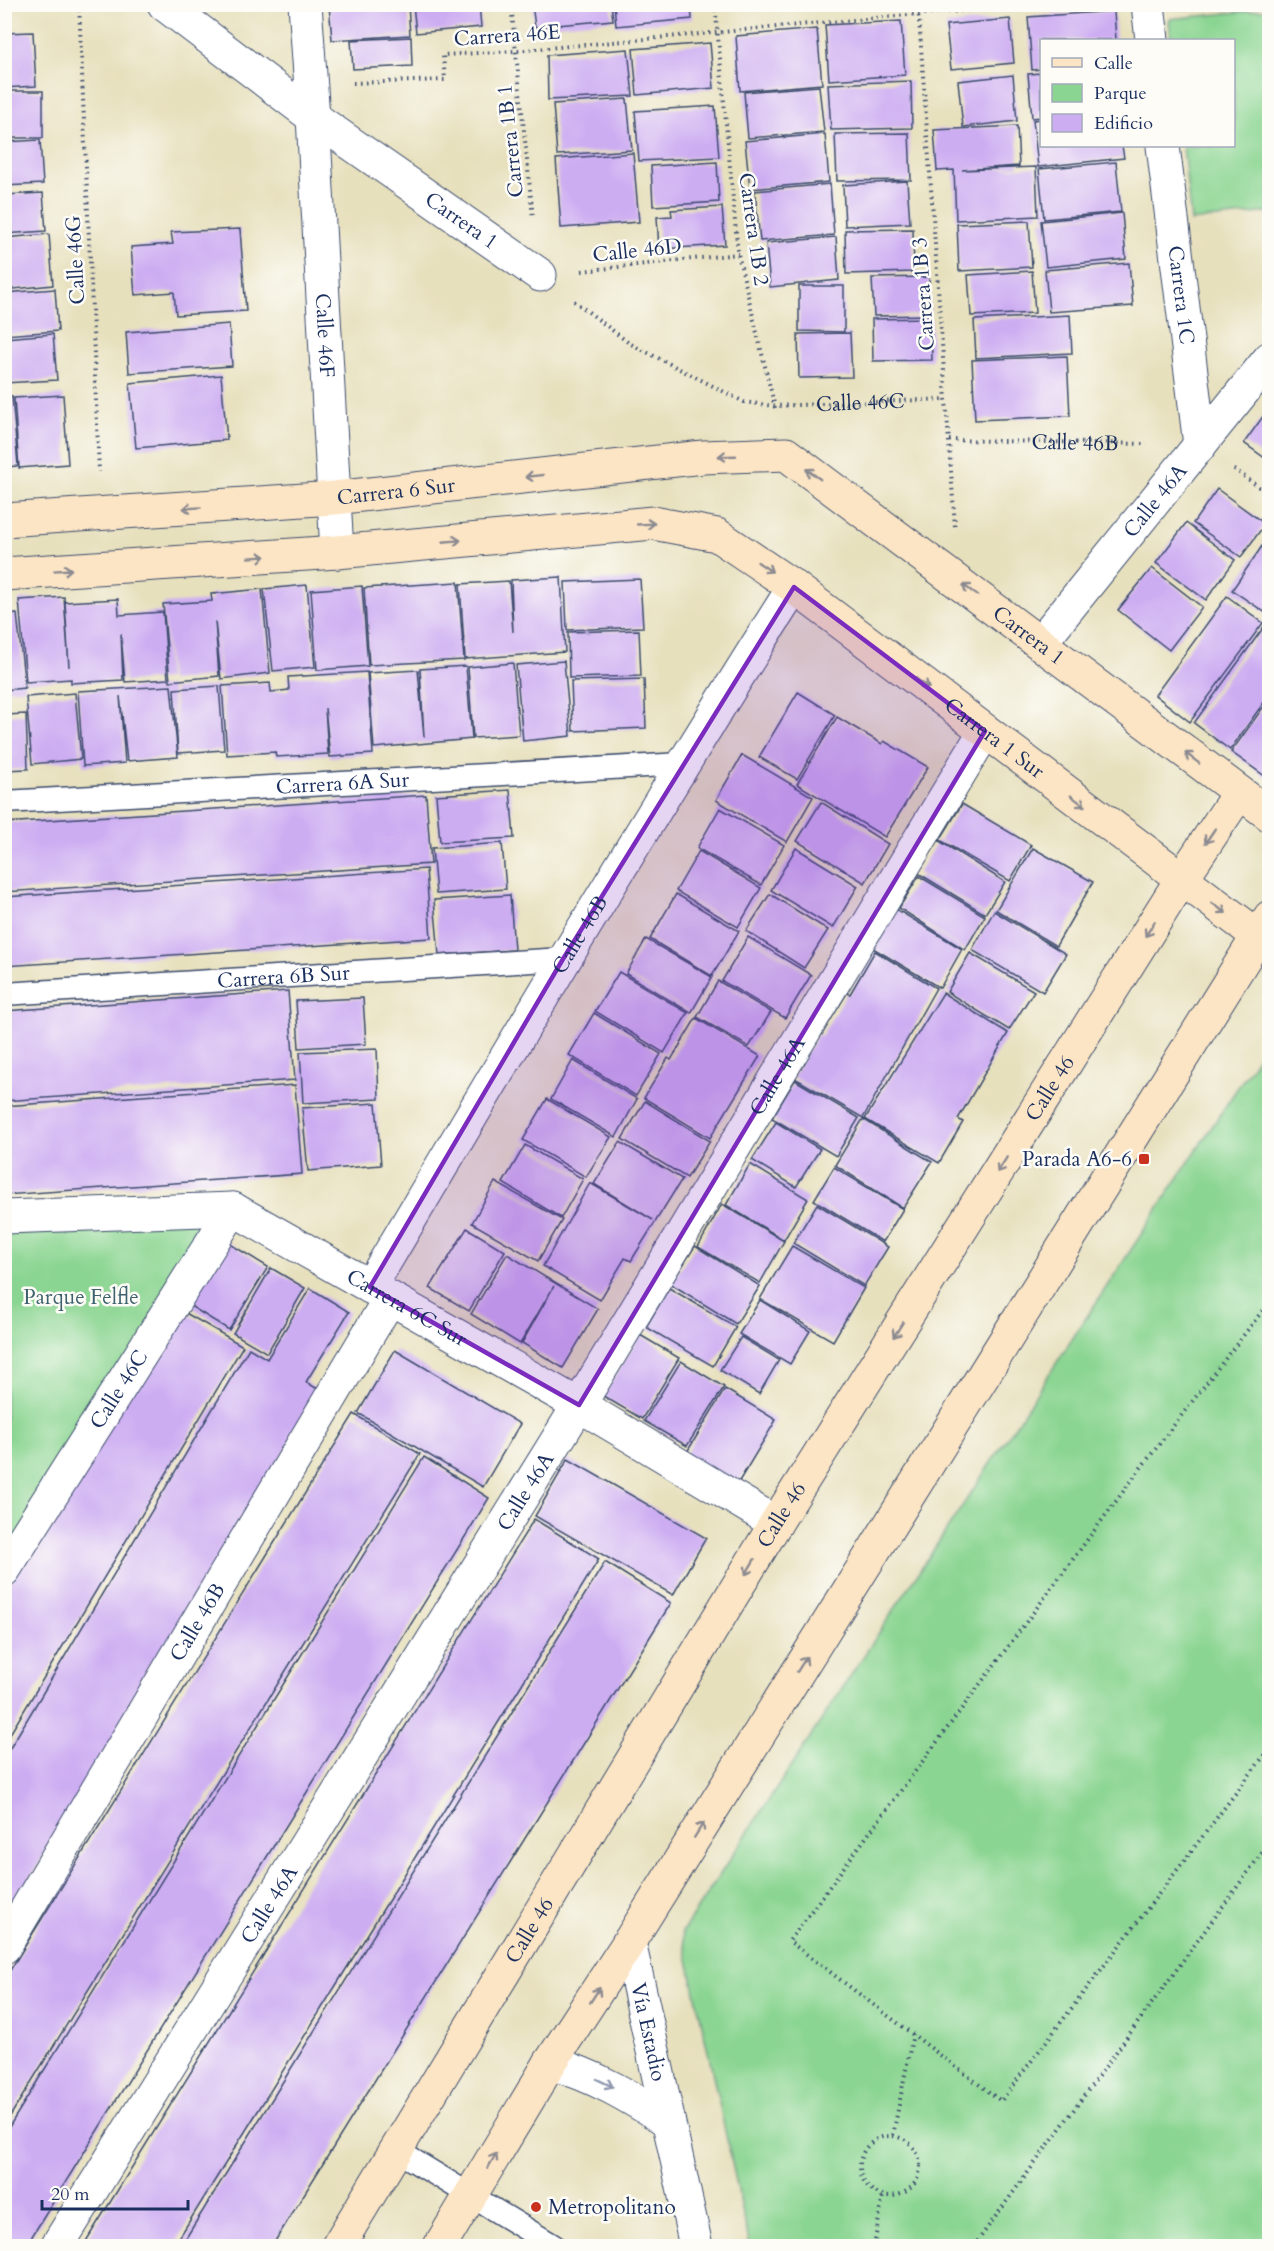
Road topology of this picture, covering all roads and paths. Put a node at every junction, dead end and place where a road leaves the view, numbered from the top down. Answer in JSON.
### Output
{"nodes":[{"id":1,"x":79,"y":4,"type":"edge"},
{"id":2,"x":164,"y":4,"type":"edge"},
{"id":3,"x":305,"y":4,"type":"edge"},
{"id":4,"x":511,"y":4,"type":"edge"},
{"id":5,"x":715,"y":4,"type":"edge"},
{"id":6,"x":918,"y":4,"type":"edge"},
{"id":7,"x":1054,"y":4,"type":"edge"},
{"id":8,"x":1148,"y":4,"type":"edge"},
{"id":9,"x":918,"y":14,"type":"junction"},
{"id":10,"x":717,"y":31,"type":"junction"},
{"id":11,"x":1152,"y":39,"type":"edge"},
{"id":12,"x":515,"y":51,"type":"junction"},
{"id":13,"x":311,"y":84,"type":"junction"},
{"id":14,"x":313,"y":117,"type":"junction"},
{"id":15,"x":1163,"y":147,"type":"edge"},
{"id":16,"x":738,"y":254,"type":"junction"},
{"id":17,"x":540,"y":275,"type":"junction"},
{"id":18,"x":1269,"y":358,"type":"edge"},
{"id":19,"x":946,"y":399,"type":"junction"},
{"id":20,"x":774,"y":406,"type":"junction"},
{"id":21,"x":949,"y":440,"type":"junction"},
{"id":22,"x":1200,"y":445,"type":"junction"},
{"id":23,"x":786,"y":454,"type":"junction"},
{"id":24,"x":334,"y":498,"type":"junction"},
{"id":25,"x":101,"y":514,"type":"junction"},
{"id":26,"x":4,"y":520,"type":"edge"},
{"id":27,"x":337,"y":552,"type":"junction"},
{"id":28,"x":4,"y":574,"type":"edge"},
{"id":29,"x":958,"y":581,"type":"junction"},
{"id":30,"x":794,"y":586,"type":"junction"},
{"id":31,"x":1040,"y":643,"type":"junction"},
{"id":32,"x":985,"y":730,"type":"junction"},
{"id":33,"x":682,"y":764,"type":"junction"},
{"id":34,"x":1239,"y":793,"type":"junction"},
{"id":35,"x":4,"y":802,"type":"edge"},
{"id":36,"x":1269,"y":815,"type":"edge"},
{"id":37,"x":1181,"y":880,"type":"junction"},
{"id":38,"x":1265,"y":933,"type":"edge"},
{"id":39,"x":563,"y":959,"type":"junction"},
{"id":40,"x":4,"y":994,"type":"edge"},
{"id":41,"x":233,"y":1209,"type":"junction"},
{"id":42,"x":4,"y":1217,"type":"edge"},
{"id":43,"x":380,"y":1293,"type":"junction"},
{"id":44,"x":1269,"y":1301,"type":"edge"},
{"id":45,"x":579,"y":1405,"type":"junction"},
{"id":46,"x":776,"y":1523,"type":"junction"},
{"id":47,"x":4,"y":1570,"type":"edge"},
{"id":48,"x":1269,"y":1748,"type":"edge"},
{"id":49,"x":1269,"y":1842,"type":"edge"},
{"id":50,"x":629,"y":1942,"type":"junction"},
{"id":51,"x":4,"y":1947,"type":"edge"},
{"id":52,"x":913,"y":2034,"type":"junction"},
{"id":53,"x":550,"y":2063,"type":"junction"},
{"id":54,"x":668,"y":2121,"type":"junction"},
{"id":55,"x":893,"y":2135,"type":"junction"},
{"id":56,"x":396,"y":2150,"type":"junction"},
{"id":57,"x":883,"y":2195,"type":"junction"},
{"id":58,"x":471,"y":2196,"type":"junction"},
{"id":59,"x":57,"y":2247,"type":"edge"},
{"id":60,"x":338,"y":2247,"type":"edge"},
{"id":61,"x":440,"y":2247,"type":"edge"},
{"id":62,"x":554,"y":2247,"type":"edge"},
{"id":63,"x":696,"y":2247,"type":"edge"},
{"id":64,"x":874,"y":2247,"type":"edge"},
{"id":65,"x":974,"y":2247,"type":"edge"}],
"edges":[{"from":1,"to":25,"type":"path","name":"Calle 46G"},
{"from":2,"to":14,"type":"street","name":"Carrera 1"},
{"from":3,"to":13,"type":"street","name":"Calle 46F"},
{"from":4,"to":12,"type":"path","name":"Carrera 1B 1"},
{"from":5,"to":10,"type":"path","name":"Carrera 1B 2"},
{"from":6,"to":9,"type":"path","name":"Carrera 1B 3"},
{"from":7,"to":9,"type":"path","name":"Carrera 46E"},
{"from":8,"to":11,"type":"street"},
{"from":9,"to":10,"type":"path","name":"Carrera 46E"},
{"from":9,"to":19,"type":"path","name":"Carrera 1B 3"},
{"from":10,"to":12,"type":"path","name":"Carrera 46E"},
{"from":10,"to":16,"type":"path","name":"Carrera 1B 2"},
{"from":12,"to":13,"type":"path","name":"Carrera 46E"},
{"from":12,"to":17,"type":"path","name":"Carrera 1B 1"},
{"from":13,"to":14,"type":"street","name":"Calle 46F"},
{"from":14,"to":17,"type":"street","name":"Carrera 1"},
{"from":14,"to":24,"type":"street","name":"Calle 46F"},
{"from":15,"to":22,"type":"street","name":"Carrera 1C"},
{"from":16,"to":17,"type":"path","name":"Calle 46D"},
{"from":16,"to":20,"type":"path","name":"Carrera 1B 2"},
{"from":17,"to":20,"type":"path"},
{"from":18,"to":22,"type":"street","name":"Calle 46A"},
{"from":19,"to":20,"type":"path","name":"Calle 46C"},
{"from":19,"to":21,"type":"path","name":"Carrera 1B 3"},
{"from":20,"to":23,"type":"path","name":"Carrera 1B 2"},
{"from":21,"to":22,"type":"path","name":"Calle 46B"},
{"from":21,"to":29,"type":"path","name":"Carrera 1B 3"},
{"from":22,"to":31,"type":"street","name":"Calle 46A"},
{"from":23,"to":24,"type":"street","name":"Carrera 6 Sur","one_way":true},
{"from":29,"to":23,"type":"street","name":"Carrera 1","one_way":true},
{"from":24,"to":25,"type":"street","name":"Carrera 6 Sur","one_way":true},
{"from":24,"to":27,"type":"street","name":"Calle 46F"},
{"from":25,"to":26,"type":"street","name":"Carrera 6 Sur"},
{"from":28,"to":27,"type":"street","one_way":true},
{"from":27,"to":30,"type":"street","name":"Carrera 1 Sur","one_way":true},
{"from":31,"to":29,"type":"street","name":"Carrera 1","one_way":true},
{"from":30,"to":32,"type":"street","name":"Carrera 1 Sur","one_way":true},
{"from":30,"to":33,"type":"street","name":"Calle 46B"},
{"from":34,"to":31,"type":"street","name":"Carrera 1","one_way":true},
{"from":32,"to":37,"type":"street","name":"Carrera 1 Sur","one_way":true},
{"from":32,"to":45,"type":"street","name":"Calle 46A"},
{"from":33,"to":35,"type":"lane","name":"Carrera 6A Sur"},
{"from":33,"to":39,"type":"street","name":"Calle 46B"},
{"from":34,"to":36,"type":"street","name":"Carrera 1"},
{"from":34,"to":37,"type":"street","name":"Calle 46","one_way":true},
{"from":37,"to":38,"type":"street","name":"Carrera 1 Sur","one_way":true},
{"from":37,"to":46,"type":"street","name":"Calle 46","one_way":true},
{"from":50,"to":38,"type":"street","one_way":true},
{"from":39,"to":40,"type":"lane","name":"Carrera 6B Sur"},
{"from":39,"to":43,"type":"street","name":"Calle 46B"},
{"from":41,"to":42,"type":"street"},
{"from":41,"to":43,"type":"street","name":"Carrera 6C Sur"},
{"from":41,"to":47,"type":"street","name":"Calle 46C"},
{"from":43,"to":45,"type":"street","name":"Carrera 6C Sur"},
{"from":43,"to":51,"type":"street","name":"Calle 46B"},
{"from":44,"to":52,"type":"path"},
{"from":45,"to":46,"type":"street","name":"Carrera 6C Sur"},
{"from":45,"to":59,"type":"street","name":"Calle 46A"},
{"from":46,"to":56,"type":"street","name":"Calle 46","one_way":true},
{"from":48,"to":52,"type":"path"},
{"from":49,"to":65,"type":"path"},
{"from":53,"to":50,"type":"street","one_way":true},
{"from":50,"to":54,"type":"street","name":"Vía Estadio"},
{"from":52,"to":55,"type":"path"},
{"from":53,"to":54,"type":"street","name":"Vía Estadio","one_way":true},
{"from":58,"to":53,"type":"street","one_way":true},
{"from":54,"to":63,"type":"street","name":"Vía Estadio"},
{"from":55,"to":57,"type":"path"},
{"from":55,"to":57,"type":"path"},
{"from":56,"to":58,"type":"lane"},
{"from":56,"to":60,"type":"street","name":"Calle 46"},
{"from":57,"to":64,"type":"path"},
{"from":58,"to":61,"type":"street"},
{"from":58,"to":62,"type":"lane"}]}
